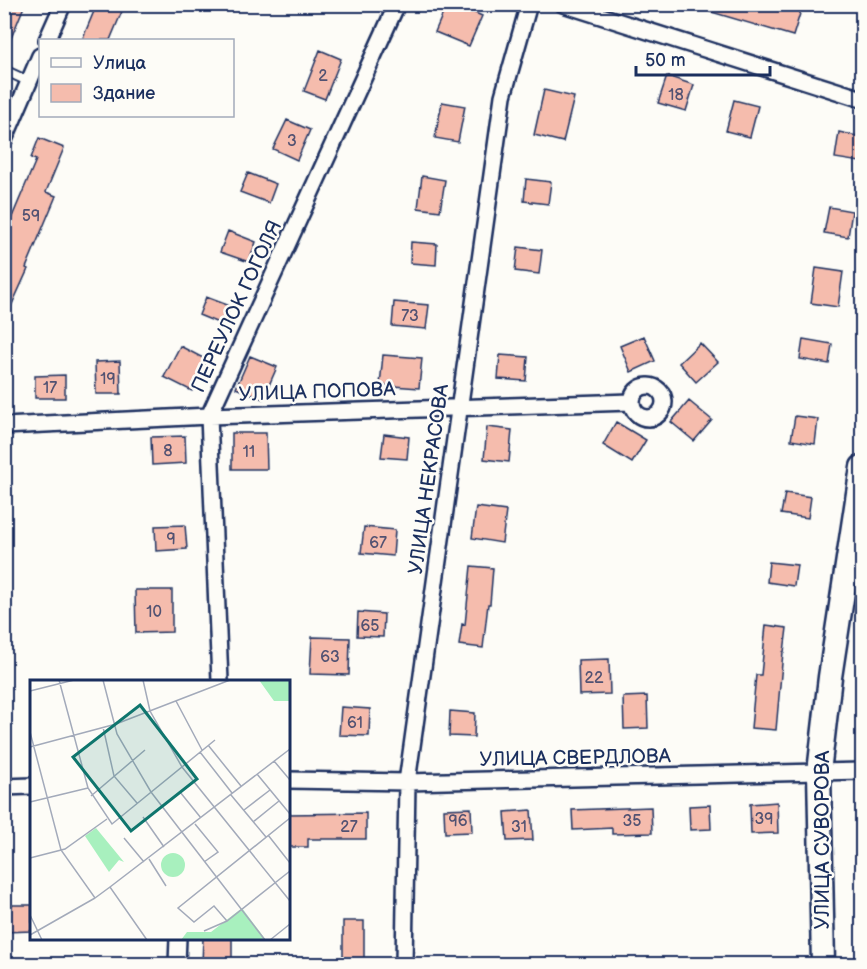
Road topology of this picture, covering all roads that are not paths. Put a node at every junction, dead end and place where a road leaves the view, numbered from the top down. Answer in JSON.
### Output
{"nodes":[{"id":1,"x":63,"y":4,"type":"edge"},
{"id":2,"x":397,"y":4,"type":"edge"},
{"id":3,"x":529,"y":4,"type":"edge"},
{"id":4,"x":563,"y":4,"type":"edge"},
{"id":5,"x":47,"y":39,"type":"edge"},
{"id":6,"x":39,"y":59,"type":"edge"},
{"id":7,"x":4,"y":70,"type":"edge"},
{"id":8,"x":30,"y":82,"type":"junction"},
{"id":9,"x":862,"y":99,"type":"edge"},
{"id":10,"x":4,"y":140,"type":"edge"},
{"id":11,"x":631,"y":402,"type":"dead end"},
{"id":12,"x":459,"y":408,"type":"junction"},
{"id":13,"x":209,"y":416,"type":"junction"},
{"id":14,"x":4,"y":426,"type":"edge"},
{"id":15,"x":862,"y":467,"type":"edge"},
{"id":16,"x":220,"y":680,"type":"edge"},
{"id":17,"x":862,"y":771,"type":"edge"},
{"id":18,"x":819,"y":772,"type":"junction"},
{"id":19,"x":290,"y":780,"type":"edge"},
{"id":20,"x":408,"y":782,"type":"junction"},
{"id":21,"x":30,"y":786,"type":"edge"},
{"id":22,"x":4,"y":787,"type":"edge"},
{"id":23,"x":178,"y":939,"type":"edge"},
{"id":24,"x":177,"y":964,"type":"edge"},
{"id":25,"x":404,"y":964,"type":"edge"},
{"id":26,"x":823,"y":964,"type":"edge"}],
"edges":[{"from":1,"to":5,"type":"street"},
{"from":2,"to":13,"type":"street","name":"ПЕРЕУЛОК ГОГОЛЯ"},
{"from":3,"to":12,"type":"street","name":"УЛИЦА НЕКРАСОВА"},
{"from":4,"to":9,"type":"street"},
{"from":6,"to":8,"type":"street"},
{"from":7,"to":8,"type":"lane"},
{"from":8,"to":10,"type":"street"},
{"from":11,"to":12,"type":"street","name":"УЛИЦА ПОПОВА"},
{"from":12,"to":13,"type":"street","name":"УЛИЦА ПОПОВА"},
{"from":12,"to":20,"type":"street","name":"УЛИЦА НЕКРАСОВА"},
{"from":13,"to":14,"type":"street","name":"УЛИЦА ПОПОВА"},
{"from":13,"to":16,"type":"street","name":"ПЕРЕУЛОК ГОГОЛЯ"},
{"from":15,"to":18,"type":"street","name":"УЛИЦА СУВОРОВА"},
{"from":17,"to":18,"type":"street","name":"УЛИЦА СВЕРДЛОВА"},
{"from":18,"to":20,"type":"street","name":"УЛИЦА СВЕРДЛОВА"},
{"from":18,"to":26,"type":"street","name":"УЛИЦА СУВОРОВА"},
{"from":19,"to":20,"type":"street","name":"УЛИЦА СВЕРДЛОВА"},
{"from":20,"to":25,"type":"street","name":"УЛИЦА НЕКРАСОВА"},
{"from":21,"to":22,"type":"street"},
{"from":23,"to":24,"type":"street"}]}
